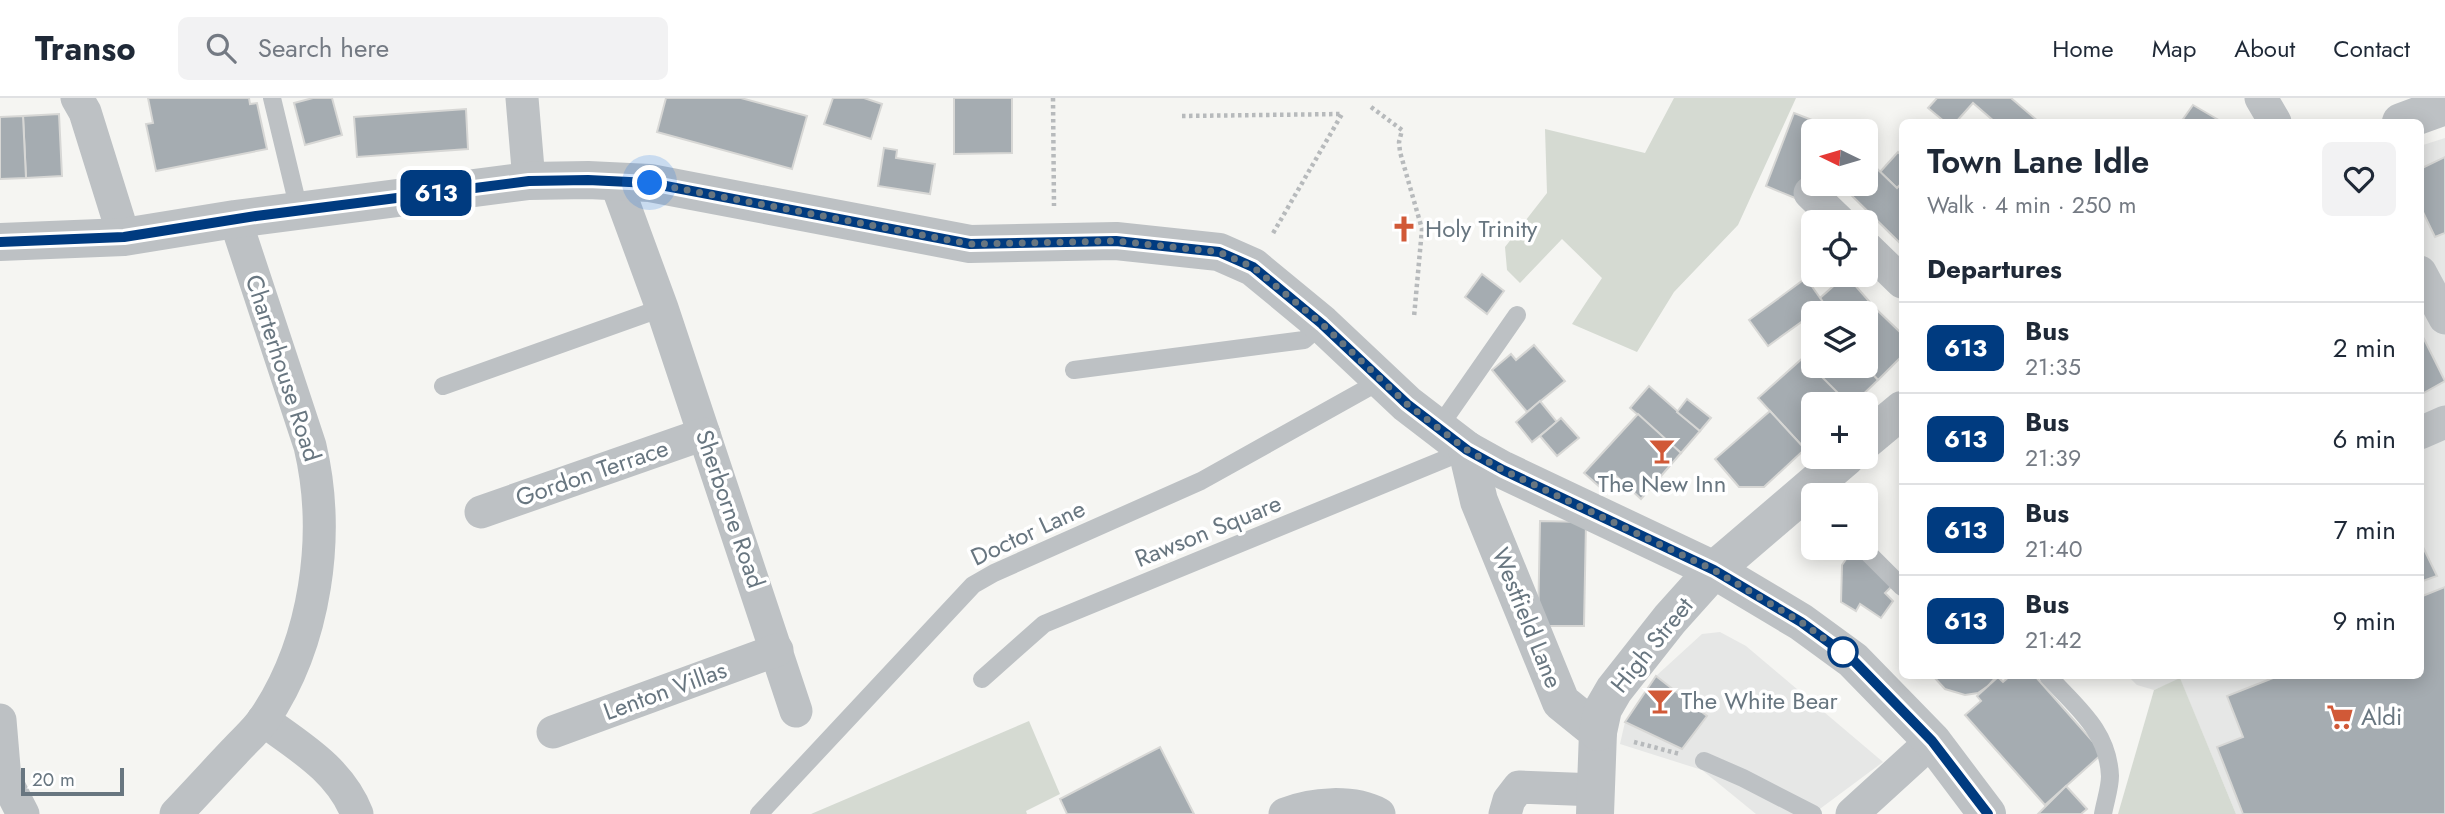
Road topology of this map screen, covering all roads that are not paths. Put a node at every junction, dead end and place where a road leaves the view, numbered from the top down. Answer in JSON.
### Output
{"nodes":[{"id":1,"x":77,"y":98,"type":"edge"},
{"id":2,"x":272,"y":98,"type":"edge"},
{"id":3,"x":522,"y":98,"type":"edge"},
{"id":4,"x":2261,"y":98,"type":"edge"},
{"id":5,"x":2445,"y":106,"type":"edge"},
{"id":6,"x":2273,"y":119,"type":"edge"},
{"id":7,"x":2409,"y":119,"type":"edge"},
{"id":8,"x":615,"y":180,"type":"junction"},
{"id":9,"x":529,"y":181,"type":"junction"},
{"id":10,"x":1818,"y":196,"type":"edge"},
{"id":11,"x":299,"y":210,"type":"junction"},
{"id":12,"x":1830,"y":210,"type":"edge"},
{"id":13,"x":235,"y":219,"type":"junction"},
{"id":14,"x":124,"y":237,"type":"junction"},
{"id":15,"x":0,"y":242,"type":"edge"},
{"id":16,"x":1878,"y":259,"type":"edge"},
{"id":17,"x":1899,"y":279,"type":"edge"},
{"id":18,"x":2424,"y":279,"type":"edge"},
{"id":19,"x":662,"y":308,"type":"junction"},
{"id":20,"x":1517,"y":314,"type":"dead end"},
{"id":21,"x":2445,"y":318,"type":"edge"},
{"id":22,"x":1322,"y":324,"type":"junction"},
{"id":23,"x":1074,"y":370,"type":"dead end"},
{"id":24,"x":1382,"y":380,"type":"junction"},
{"id":25,"x":443,"y":386,"type":"dead end"},
{"id":26,"x":1899,"y":412,"type":"edge"},
{"id":27,"x":2445,"y":422,"type":"edge"},
{"id":28,"x":1878,"y":430,"type":"edge"},
{"id":29,"x":2424,"y":431,"type":"edge"},
{"id":30,"x":704,"y":434,"type":"junction"},
{"id":31,"x":1453,"y":438,"type":"junction"},
{"id":32,"x":1834,"y":469,"type":"edge"},
{"id":33,"x":1820,"y":483,"type":"edge"},
{"id":34,"x":1801,"y":500,"type":"edge"},
{"id":35,"x":481,"y":512,"type":"dead end"},
{"id":36,"x":1875,"y":560,"type":"edge"},
{"id":37,"x":1714,"y":570,"type":"junction"},
{"id":38,"x":1899,"y":584,"type":"edge"},
{"id":39,"x":777,"y":650,"type":"junction"},
{"id":40,"x":982,"y":679,"type":"dead end"},
{"id":41,"x":2051,"y":679,"type":"edge"},
{"id":42,"x":796,"y":711,"type":"dead end"},
{"id":43,"x":0,"y":720,"type":"edge"},
{"id":44,"x":263,"y":720,"type":"junction"},
{"id":45,"x":553,"y":732,"type":"dead end"},
{"id":46,"x":1598,"y":732,"type":"junction"},
{"id":47,"x":1932,"y":741,"type":"junction"},
{"id":48,"x":1704,"y":761,"type":"road end"},
{"id":49,"x":1596,"y":802,"type":"edge"},
{"id":50,"x":23,"y":814,"type":"edge"},
{"id":51,"x":176,"y":814,"type":"edge"},
{"id":52,"x":357,"y":814,"type":"edge"},
{"id":53,"x":759,"y":814,"type":"edge"},
{"id":54,"x":1285,"y":814,"type":"edge"},
{"id":55,"x":1379,"y":814,"type":"edge"},
{"id":56,"x":1505,"y":814,"type":"edge"},
{"id":57,"x":1813,"y":814,"type":"edge"},
{"id":58,"x":1852,"y":814,"type":"edge"},
{"id":59,"x":1987,"y":814,"type":"edge"},
{"id":60,"x":2103,"y":814,"type":"edge"}],
"edges":[{"from":1,"to":14,"type":"street"},
{"from":2,"to":11,"type":"lane"},
{"from":3,"to":9,"type":"street"},
{"from":4,"to":6,"type":"street"},
{"from":5,"to":7,"type":"street"},
{"from":8,"to":9,"type":"street"},
{"from":8,"to":19,"type":"street","name":"Sherborne Road"},
{"from":8,"to":22,"type":"street"},
{"from":9,"to":11,"type":"street"},
{"from":10,"to":12,"type":"street"},
{"from":11,"to":13,"type":"street"},
{"from":13,"to":14,"type":"street"},
{"from":13,"to":44,"type":"street","name":"Charterhouse Road"},
{"from":14,"to":15,"type":"street"},
{"from":16,"to":17,"type":"street"},
{"from":18,"to":21,"type":"street"},
{"from":19,"to":25,"type":"lane"},
{"from":19,"to":30,"type":"street","name":"Sherborne Road"},
{"from":20,"to":31,"type":"lane"},
{"from":22,"to":23,"type":"lane"},
{"from":22,"to":24,"type":"street"},
{"from":24,"to":31,"type":"street"},
{"from":24,"to":53,"type":"lane","name":"Doctor Lane"},
{"from":26,"to":28,"type":"street"},
{"from":27,"to":29,"type":"street"},
{"from":30,"to":35,"type":"street","name":"Gordon Terrace"},
{"from":30,"to":39,"type":"street","name":"Sherborne Road"},
{"from":31,"to":37,"type":"street"},
{"from":31,"to":40,"type":"lane","name":"Rawson Square"},
{"from":31,"to":46,"type":"street","name":"Westfield Lane"},
{"from":32,"to":33,"type":"street","name":"High Street"},
{"from":34,"to":37,"type":"street","name":"High Street"},
{"from":36,"to":38,"type":"lane"},
{"from":37,"to":46,"type":"street","name":"High Street"},
{"from":37,"to":47,"type":"street"},
{"from":39,"to":42,"type":"street","name":"Sherborne Road"},
{"from":39,"to":45,"type":"street","name":"Lenton Villas"},
{"from":41,"to":60,"type":"lane"},
{"from":43,"to":50,"type":"street"},
{"from":44,"to":51,"type":"street","name":"Charterhouse Road"},
{"from":44,"to":52,"type":"street"},
{"from":46,"to":49,"type":"street"},
{"from":47,"to":58,"type":"street"},
{"from":47,"to":59,"type":"street"},
{"from":48,"to":57,"type":"lane"},
{"from":49,"to":56,"type":"street"},
{"from":54,"to":55,"type":"street"}]}
